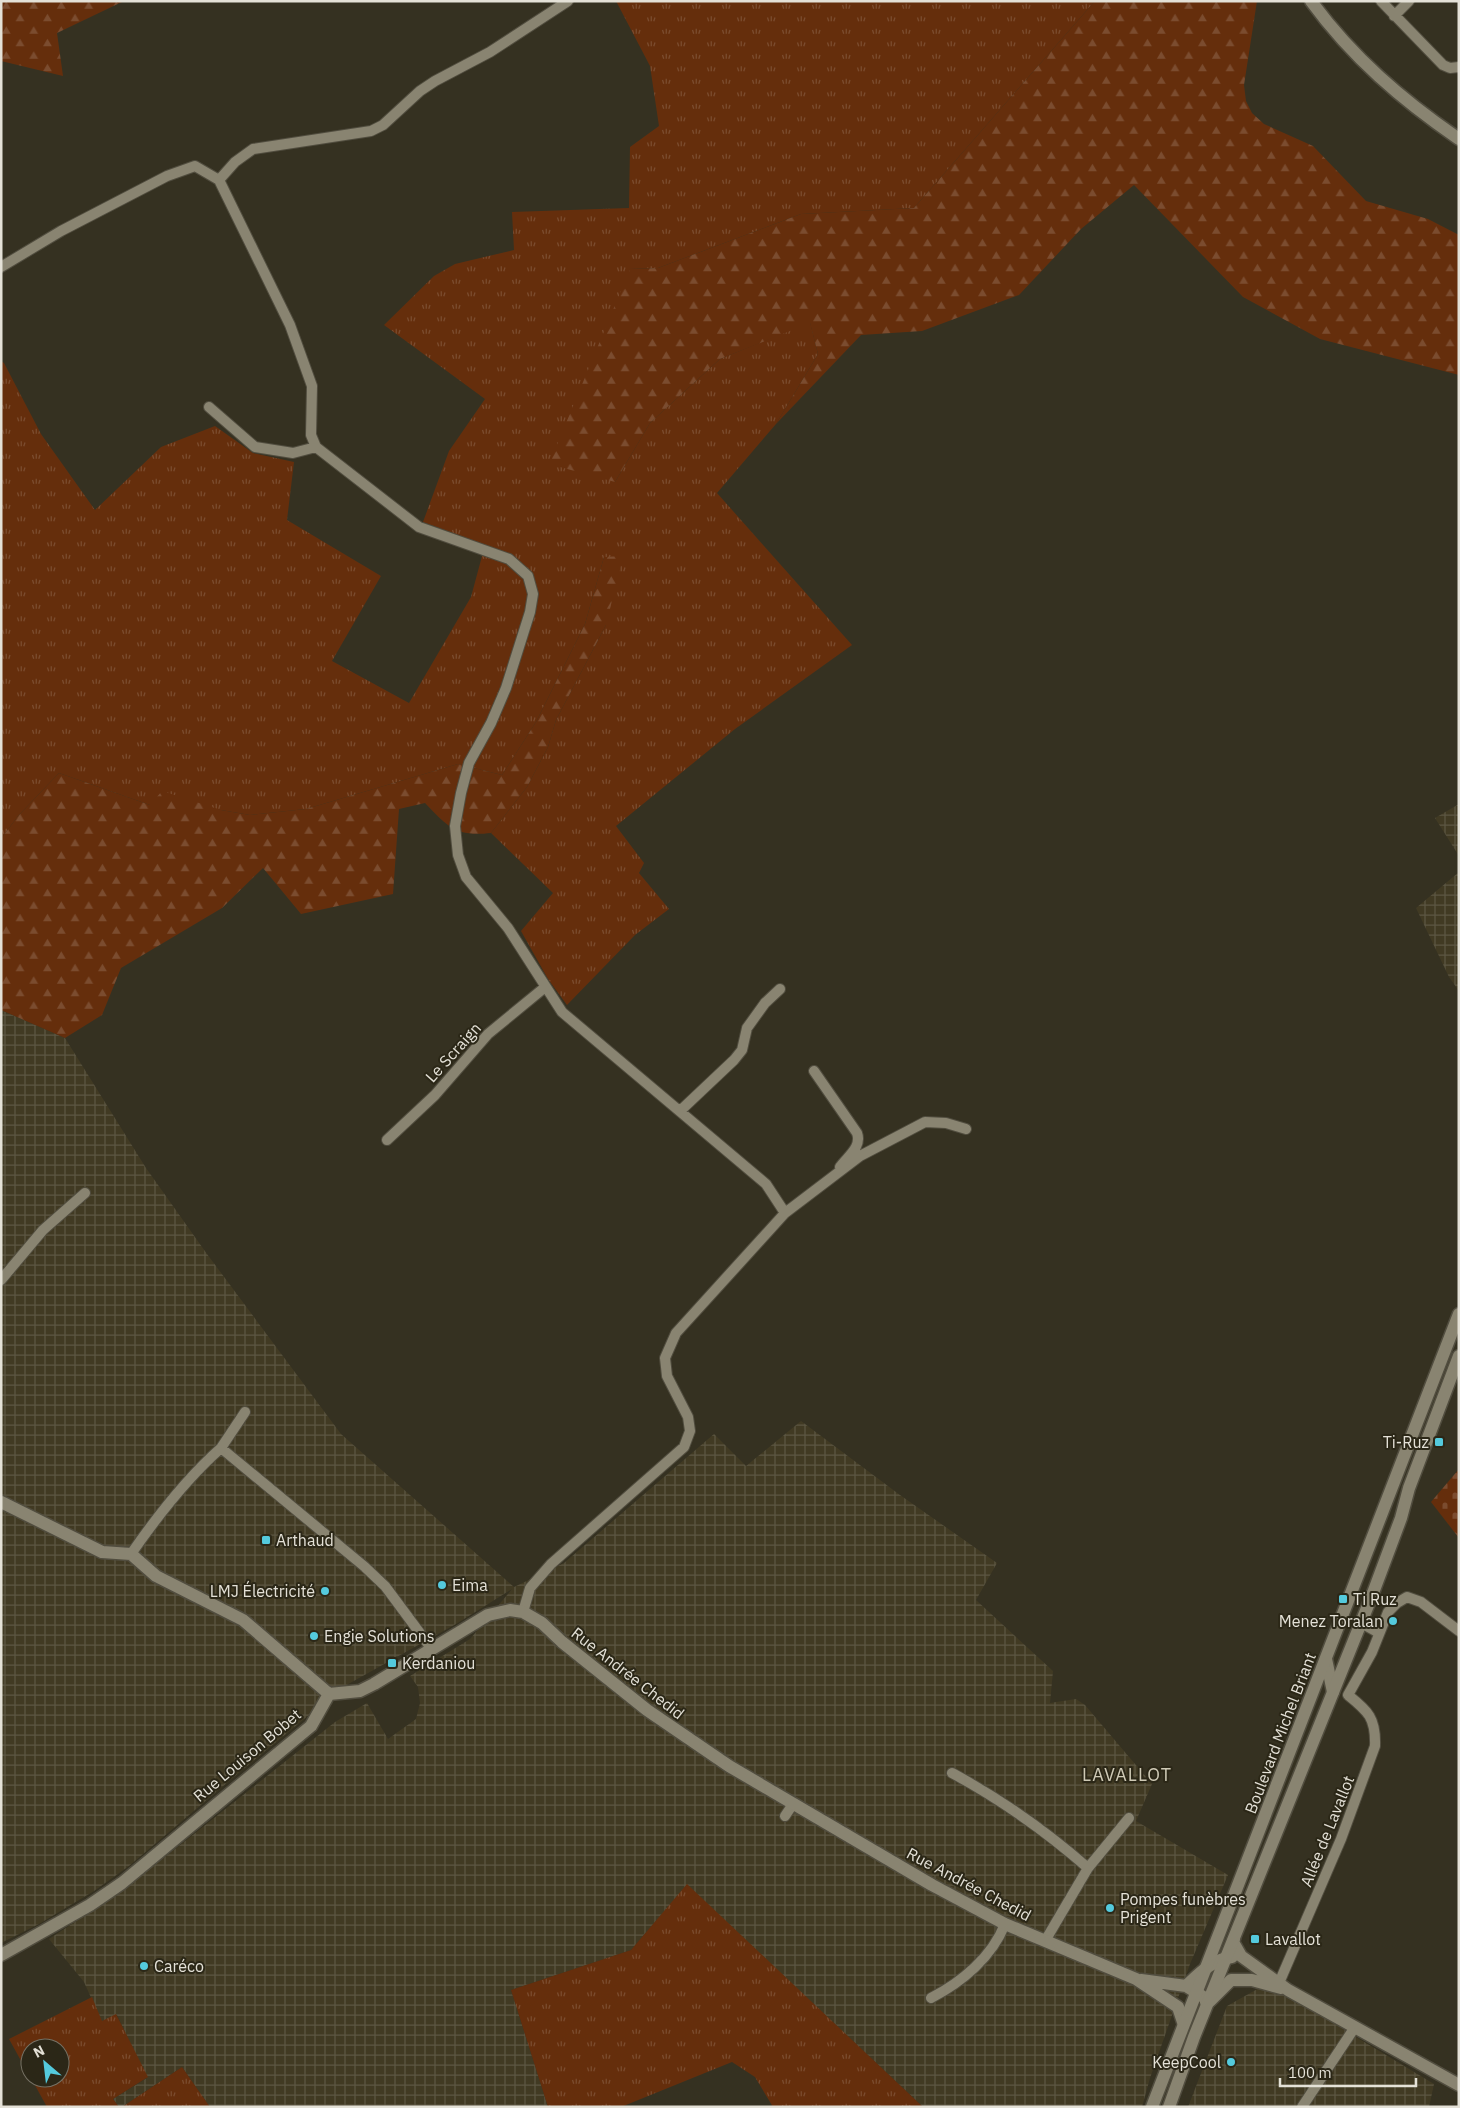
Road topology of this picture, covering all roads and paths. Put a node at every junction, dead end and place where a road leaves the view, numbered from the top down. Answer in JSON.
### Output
{"nodes":[{"id":1,"x":568,"y":1,"type":"edge"},
{"id":2,"x":1311,"y":1,"type":"edge"},
{"id":3,"x":1381,"y":1,"type":"edge"},
{"id":4,"x":1409,"y":1,"type":"edge"},
{"id":5,"x":1394,"y":16,"type":"junction"},
{"id":6,"x":1459,"y":67,"type":"edge"},
{"id":7,"x":1459,"y":139,"type":"edge"},
{"id":8,"x":219,"y":180,"type":"junction"},
{"id":9,"x":1,"y":267,"type":"edge"},
{"id":10,"x":209,"y":407,"type":"dead end"},
{"id":11,"x":316,"y":447,"type":"junction"},
{"id":12,"x":544,"y":988,"type":"junction"},
{"id":13,"x":780,"y":990,"type":"dead end"},
{"id":14,"x":814,"y":1071,"type":"dead end"},
{"id":15,"x":680,"y":1111,"type":"junction"},
{"id":16,"x":966,"y":1129,"type":"dead end"},
{"id":17,"x":387,"y":1140,"type":"dead end"},
{"id":18,"x":836,"y":1175,"type":"junction"},
{"id":19,"x":85,"y":1193,"type":"dead end"},
{"id":20,"x":786,"y":1213,"type":"junction"},
{"id":21,"x":1,"y":1280,"type":"edge"},
{"id":22,"x":1459,"y":1314,"type":"edge"},
{"id":23,"x":1459,"y":1356,"type":"edge"},
{"id":24,"x":245,"y":1412,"type":"dead end"},
{"id":25,"x":221,"y":1448,"type":"junction"},
{"id":26,"x":1,"y":1502,"type":"edge"},
{"id":27,"x":131,"y":1554,"type":"junction"},
{"id":28,"x":523,"y":1612,"type":"junction"},
{"id":29,"x":1361,"y":1623,"type":"junction"},
{"id":30,"x":1459,"y":1631,"type":"edge"},
{"id":31,"x":1380,"y":1633,"type":"junction"},
{"id":32,"x":432,"y":1648,"type":"junction"},
{"id":33,"x":1326,"y":1658,"type":"junction"},
{"id":34,"x":1333,"y":1692,"type":"junction"},
{"id":35,"x":329,"y":1694,"type":"junction"},
{"id":36,"x":1348,"y":1694,"type":"junction"},
{"id":37,"x":952,"y":1773,"type":"dead end"},
{"id":38,"x":793,"y":1804,"type":"junction"},
{"id":39,"x":785,"y":1816,"type":"dead end"},
{"id":40,"x":1129,"y":1818,"type":"dead end"},
{"id":41,"x":1088,"y":1868,"type":"junction"},
{"id":42,"x":1004,"y":1924,"type":"junction"},
{"id":43,"x":1045,"y":1941,"type":"junction"},
{"id":44,"x":1233,"y":1941,"type":"junction"},
{"id":45,"x":1,"y":1955,"type":"edge"},
{"id":46,"x":1241,"y":1956,"type":"junction"},
{"id":47,"x":1226,"y":1958,"type":"junction"},
{"id":48,"x":1205,"y":1968,"type":"junction"},
{"id":49,"x":1136,"y":1980,"type":"junction"},
{"id":50,"x":1284,"y":1987,"type":"junction"},
{"id":51,"x":1191,"y":1989,"type":"junction"},
{"id":52,"x":931,"y":1998,"type":"dead end"},
{"id":53,"x":1210,"y":2002,"type":"junction"},
{"id":54,"x":1184,"y":2006,"type":"junction"},
{"id":55,"x":1355,"y":2027,"type":"junction"},
{"id":56,"x":1459,"y":2085,"type":"edge"},
{"id":57,"x":1152,"y":2107,"type":"edge"},
{"id":58,"x":1169,"y":2107,"type":"edge"},
{"id":59,"x":1302,"y":2107,"type":"edge"}],
"edges":[{"from":1,"to":8,"type":"street"},
{"from":2,"to":7,"type":"street"},
{"from":3,"to":5,"type":"street"},
{"from":4,"to":5,"type":"street"},
{"from":5,"to":6,"type":"street"},
{"from":8,"to":9,"type":"street"},
{"from":8,"to":11,"type":"street"},
{"from":10,"to":11,"type":"street"},
{"from":11,"to":12,"type":"street"},
{"from":12,"to":15,"type":"street"},
{"from":12,"to":17,"type":"street","name":"Le Scraign"},
{"from":13,"to":15,"type":"street"},
{"from":14,"to":18,"type":"street"},
{"from":15,"to":20,"type":"street"},
{"from":16,"to":18,"type":"street"},
{"from":18,"to":20,"type":"street"},
{"from":19,"to":21,"type":"street"},
{"from":20,"to":28,"type":"street"},
{"from":22,"to":33,"type":"street","name":"Boulevard Michel Briant"},
{"from":23,"to":29,"type":"street","name":"Boulevard Michel Briant"},
{"from":24,"to":25,"type":"street"},
{"from":25,"to":27,"type":"street"},
{"from":25,"to":32,"type":"street"},
{"from":26,"to":27,"type":"street"},
{"from":27,"to":35,"type":"street"},
{"from":28,"to":32,"type":"street"},
{"from":28,"to":38,"type":"street","name":"Rue Andrée Chedid"},
{"from":29,"to":31,"type":"street"},
{"from":29,"to":34,"type":"street","name":"Boulevard Michel Briant"},
{"from":30,"to":31,"type":"street"},
{"from":31,"to":36,"type":"street"},
{"from":32,"to":35,"type":"street"},
{"from":33,"to":34,"type":"street"},
{"from":33,"to":48,"type":"street","name":"Boulevard Michel Briant"},
{"from":34,"to":36,"type":"street"},
{"from":34,"to":44,"type":"street","name":"Boulevard Michel Briant"},
{"from":35,"to":45,"type":"street","name":"Rue Louison Bobet"},
{"from":36,"to":50,"type":"street","name":"Allée de Lavallot"},
{"from":37,"to":41,"type":"street"},
{"from":38,"to":39,"type":"street"},
{"from":38,"to":42,"type":"street","name":"Rue Andrée Chedid"},
{"from":40,"to":41,"type":"street"},
{"from":41,"to":43,"type":"street"},
{"from":42,"to":43,"type":"street","name":"Rue Andrée Chedid"},
{"from":42,"to":52,"type":"street"},
{"from":43,"to":49,"type":"street","name":"Rue Andrée Chedid"},
{"from":44,"to":46,"type":"street"},
{"from":44,"to":47,"type":"street","name":"Boulevard Michel Briant"},
{"from":46,"to":47,"type":"street"},
{"from":46,"to":50,"type":"street"},
{"from":47,"to":48,"type":"street"},
{"from":47,"to":53,"type":"street","name":"Boulevard Michel Briant"},
{"from":48,"to":51,"type":"street","name":"Boulevard Michel Briant"},
{"from":49,"to":51,"type":"street","name":"Rue Andrée Chedid"},
{"from":49,"to":54,"type":"street","name":"Rue Andrée Chedid"},
{"from":50,"to":53,"type":"street"},
{"from":50,"to":55,"type":"street"},
{"from":51,"to":53,"type":"street"},
{"from":51,"to":54,"type":"street","name":"Boulevard Michel Briant"},
{"from":53,"to":54,"type":"street"},
{"from":53,"to":58,"type":"street","name":"Boulevard Michel Briant"},
{"from":54,"to":57,"type":"street","name":"Boulevard Michel Briant"},
{"from":55,"to":56,"type":"street"},
{"from":55,"to":59,"type":"street"}]}
